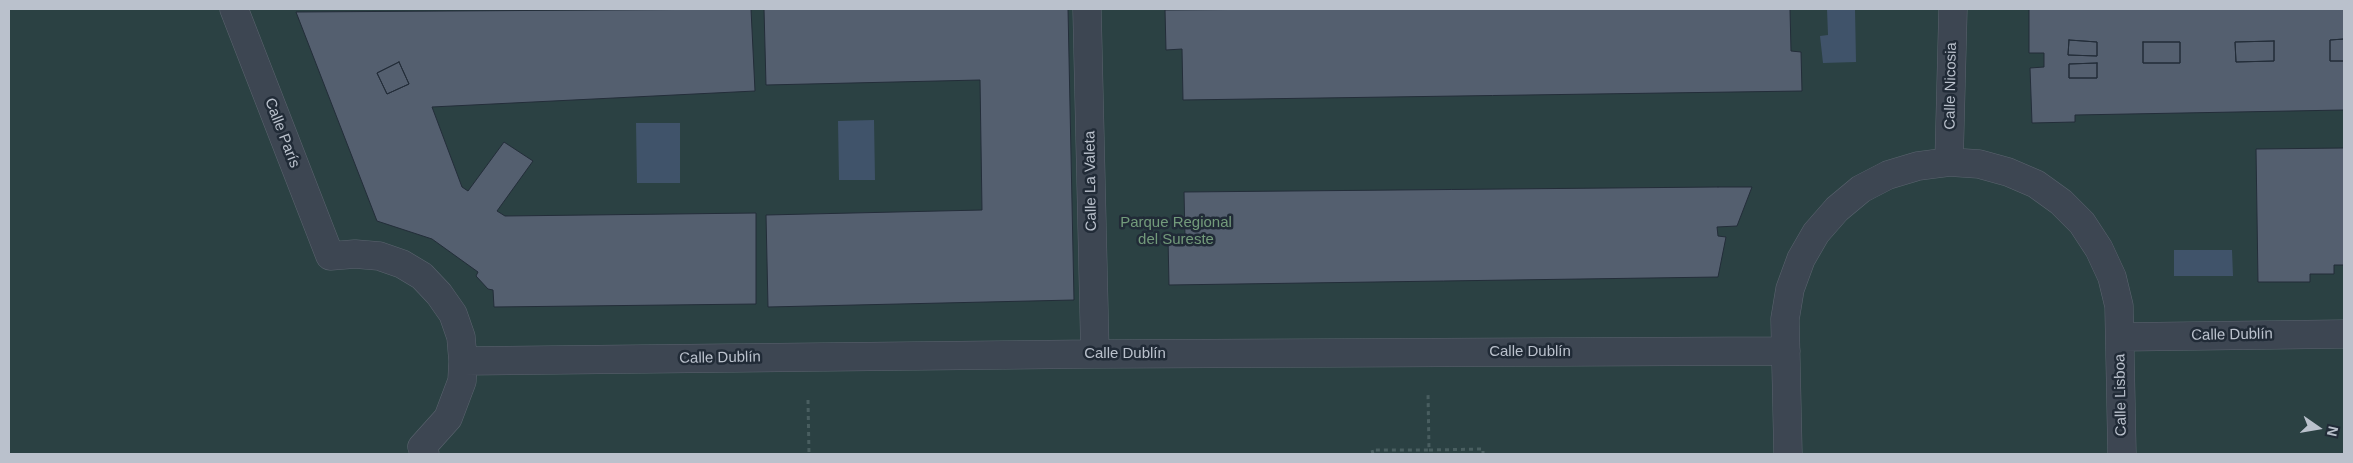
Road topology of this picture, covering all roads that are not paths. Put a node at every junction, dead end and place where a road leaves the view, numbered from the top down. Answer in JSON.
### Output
{"nodes":[{"id":1,"x":234,"y":9,"type":"edge"},
{"id":2,"x":1087,"y":9,"type":"edge"},
{"id":3,"x":1953,"y":9,"type":"edge"},
{"id":4,"x":1949,"y":162,"type":"junction"},
{"id":5,"x":2344,"y":334,"type":"edge"},
{"id":6,"x":2120,"y":337,"type":"junction"},
{"id":7,"x":1786,"y":350,"type":"junction"},
{"id":8,"x":1095,"y":354,"type":"junction"},
{"id":9,"x":463,"y":362,"type":"junction"},
{"id":10,"x":423,"y":451,"type":"edge"},
{"id":11,"x":1788,"y":454,"type":"edge"},
{"id":12,"x":2122,"y":454,"type":"edge"}],
"edges":[{"from":1,"to":9,"type":"street","name":"Calle París"},
{"from":2,"to":8,"type":"street","name":"Calle La Valeta"},
{"from":3,"to":4,"type":"street","name":"Calle Nicosia"},
{"from":4,"to":6,"type":"street","name":"Calle Lisboa"},
{"from":4,"to":7,"type":"street","name":"Calle Lisboa"},
{"from":5,"to":6,"type":"street","name":"Calle Dublín"},
{"from":6,"to":12,"type":"street","name":"Calle Lisboa"},
{"from":7,"to":8,"type":"street","name":"Calle Dublín"},
{"from":7,"to":11,"type":"street","name":"Calle Lisboa"},
{"from":8,"to":9,"type":"street","name":"Calle Dublín"},
{"from":9,"to":10,"type":"street"}]}
